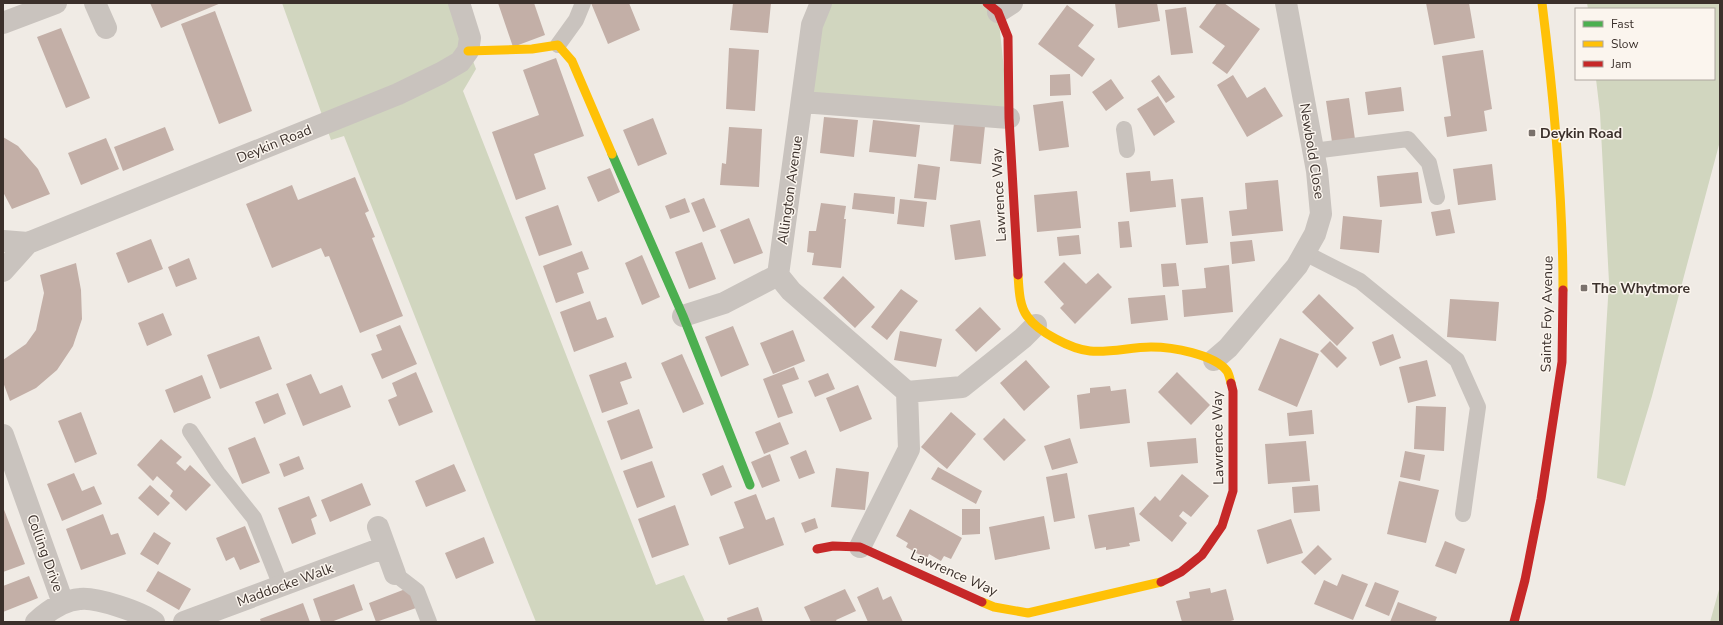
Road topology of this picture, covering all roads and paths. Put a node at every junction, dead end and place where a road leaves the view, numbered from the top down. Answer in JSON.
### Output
{"nodes":[{"id":1,"x":56,"y":3,"type":"edge"},
{"id":2,"x":95,"y":3,"type":"edge"},
{"id":3,"x":459,"y":3,"type":"edge"},
{"id":4,"x":583,"y":3,"type":"edge"},
{"id":5,"x":821,"y":3,"type":"edge"},
{"id":6,"x":1286,"y":3,"type":"edge"},
{"id":7,"x":1542,"y":3,"type":"edge"},
{"id":8,"x":999,"y":6,"type":"edge"},
{"id":9,"x":3,"y":23,"type":"edge"},
{"id":10,"x":106,"y":28,"type":"dead end"},
{"id":11,"x":558,"y":45,"type":"junction"},
{"id":12,"x":468,"y":51,"type":"junction"},
{"id":13,"x":802,"y":102,"type":"junction"},
{"id":14,"x":1009,"y":118,"type":"junction"},
{"id":15,"x":1124,"y":129,"type":"dead end"},
{"id":16,"x":1128,"y":150,"type":"dead end"},
{"id":17,"x":1313,"y":151,"type":"junction"},
{"id":18,"x":1437,"y":197,"type":"dead end"},
{"id":19,"x":3,"y":241,"type":"edge"},
{"id":20,"x":28,"y":244,"type":"junction"},
{"id":21,"x":1305,"y":252,"type":"junction"},
{"id":22,"x":3,"y":271,"type":"edge"},
{"id":23,"x":778,"y":275,"type":"junction"},
{"id":24,"x":683,"y":316,"type":"junction"},
{"id":25,"x":1036,"y":325,"type":"junction"},
{"id":26,"x":1214,"y":360,"type":"junction"},
{"id":27,"x":906,"y":392,"type":"junction"},
{"id":28,"x":190,"y":431,"type":"dead end"},
{"id":29,"x":3,"y":435,"type":"edge"},
{"id":30,"x":8,"y":462,"type":"edge"},
{"id":31,"x":750,"y":485,"type":"dead end"},
{"id":32,"x":1463,"y":514,"type":"dead end"},
{"id":33,"x":378,"y":527,"type":"dead end"},
{"id":34,"x":385,"y":547,"type":"junction"},
{"id":35,"x":860,"y":547,"type":"junction"},
{"id":36,"x":818,"y":549,"type":"dead end"},
{"id":37,"x":395,"y":574,"type":"joint"},
{"id":38,"x":281,"y":586,"type":"junction"},
{"id":39,"x":63,"y":603,"type":"junction"},
{"id":40,"x":1030,"y":617,"type":"edge"},
{"id":41,"x":36,"y":622,"type":"edge"},
{"id":42,"x":154,"y":622,"type":"edge"},
{"id":43,"x":184,"y":622,"type":"edge"},
{"id":44,"x":430,"y":622,"type":"edge"},
{"id":45,"x":1514,"y":622,"type":"edge"}],
"edges":[{"from":1,"to":9,"type":"street"},
{"from":2,"to":10,"type":"street"},
{"from":3,"to":12,"type":"street"},
{"from":4,"to":11,"type":"lane"},
{"from":5,"to":13,"type":"street","name":"Allington Avenue"},
{"from":6,"to":17,"type":"street","name":"Newbold Close"},
{"from":7,"to":45,"type":"main road","name":"Sainte Foy Avenue"},
{"from":8,"to":14,"type":"main road","name":"Lawrence Way"},
{"from":11,"to":12,"type":"main road"},
{"from":11,"to":24,"type":"main road"},
{"from":12,"to":20,"type":"street","name":"Deykin Road"},
{"from":13,"to":14,"type":"street"},
{"from":13,"to":23,"type":"street","name":"Allington Avenue"},
{"from":14,"to":25,"type":"main road","name":"Lawrence Way"},
{"from":15,"to":16,"type":"lane"},
{"from":17,"to":18,"type":"lane"},
{"from":17,"to":21,"type":"street","name":"Newbold Close"},
{"from":19,"to":20,"type":"street","name":"Deykin Road"},
{"from":20,"to":22,"type":"street","name":"Deykin Road"},
{"from":21,"to":26,"type":"street","name":"Newbold Close"},
{"from":21,"to":32,"type":"lane"},
{"from":23,"to":24,"type":"street"},
{"from":23,"to":27,"type":"street"},
{"from":24,"to":31,"type":"main road"},
{"from":25,"to":26,"type":"main road","name":"Lawrence Way"},
{"from":25,"to":27,"type":"street"},
{"from":26,"to":40,"type":"main road","name":"Lawrence Way"},
{"from":27,"to":35,"type":"street"},
{"from":28,"to":38,"type":"lane"},
{"from":29,"to":30,"type":"street","name":"Colling Drive"},
{"from":30,"to":39,"type":"street","name":"Colling Drive"},
{"from":33,"to":34,"type":"street"},
{"from":34,"to":37,"type":"street"},
{"from":34,"to":38,"type":"street","name":"Maddocke Walk"},
{"from":35,"to":36,"type":"main road","name":"Lawrence Way"},
{"from":35,"to":40,"type":"main road","name":"Lawrence Way"},
{"from":37,"to":44,"type":"lane"},
{"from":38,"to":43,"type":"street","name":"Maddocke Walk"},
{"from":39,"to":41,"type":"street"},
{"from":39,"to":42,"type":"street","name":"Colling Drive"}]}
